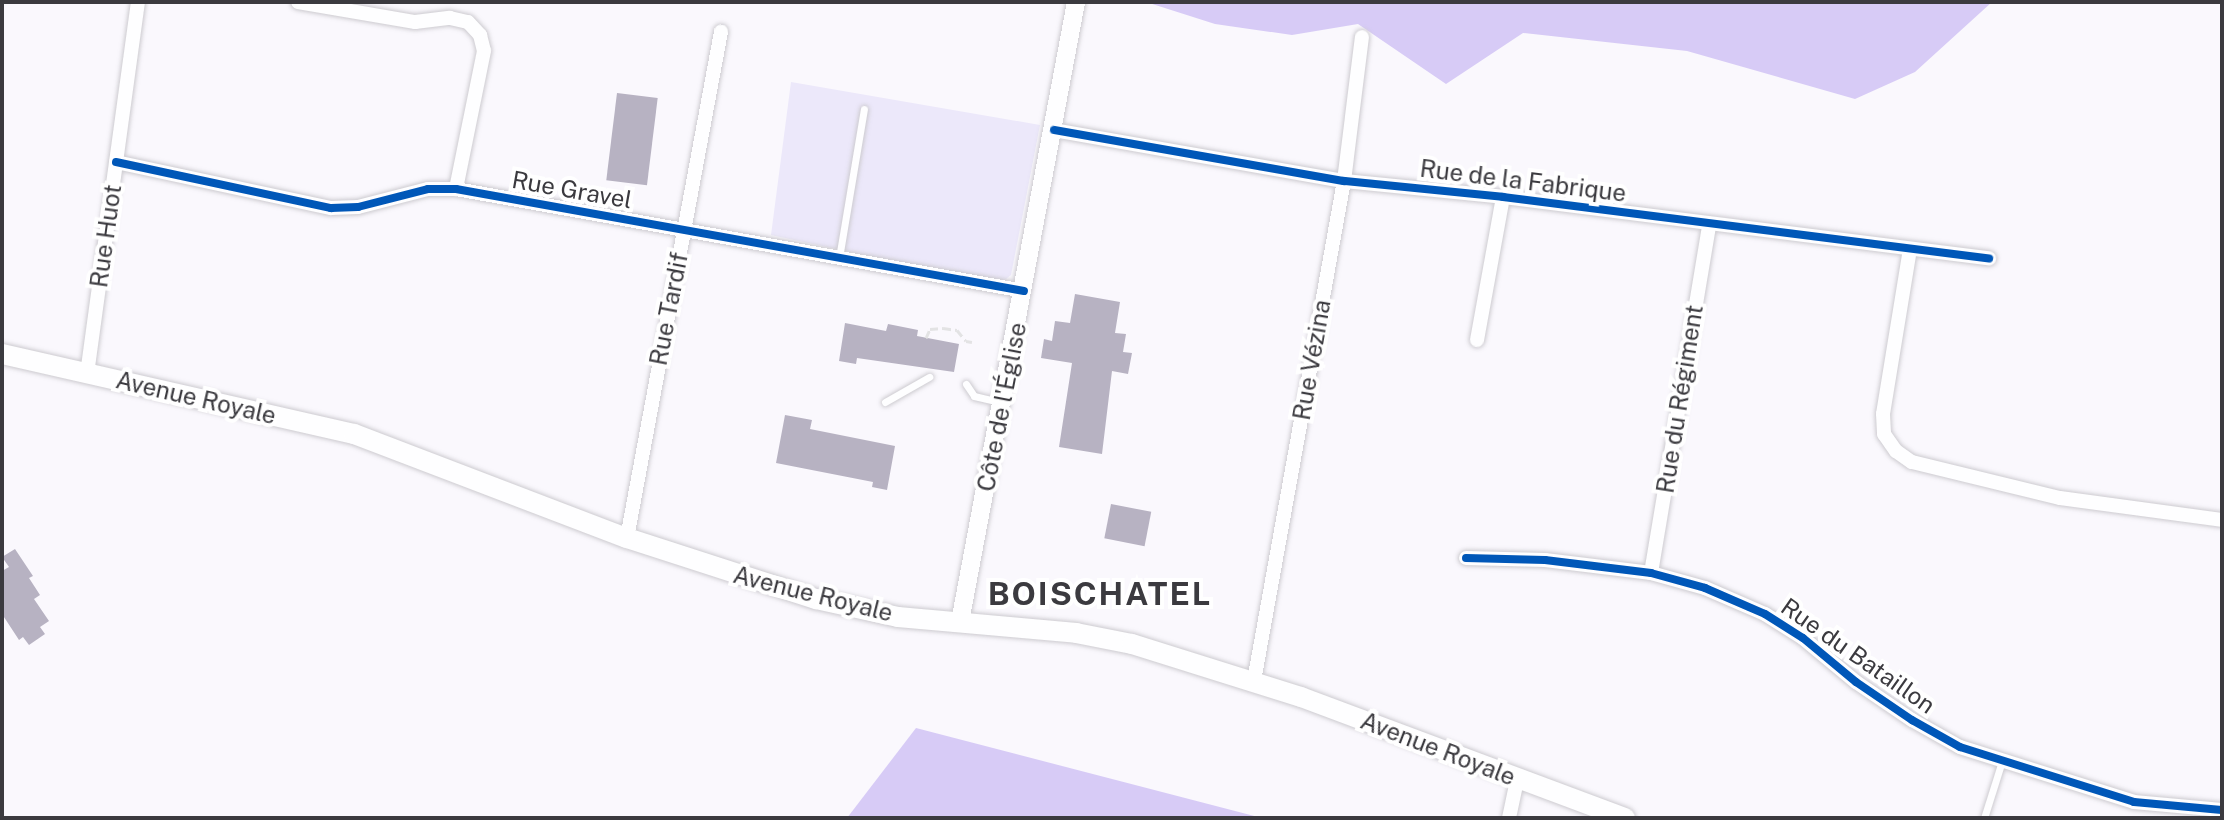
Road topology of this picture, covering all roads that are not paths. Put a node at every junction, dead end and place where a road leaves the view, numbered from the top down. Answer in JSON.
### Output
{"nodes":[{"id":1,"x":138,"y":2,"type":"edge"},
{"id":2,"x":298,"y":2,"type":"edge"},
{"id":3,"x":1076,"y":2,"type":"edge"},
{"id":4,"x":721,"y":32,"type":"dead end"},
{"id":5,"x":1362,"y":37,"type":"dead end"},
{"id":6,"x":864,"y":109,"type":"dead end"},
{"id":7,"x":1054,"y":130,"type":"junction"},
{"id":8,"x":116,"y":162,"type":"junction"},
{"id":9,"x":1344,"y":181,"type":"junction"},
{"id":10,"x":456,"y":189,"type":"junction"},
{"id":11,"x":1503,"y":197,"type":"junction"},
{"id":12,"x":1709,"y":225,"type":"junction"},
{"id":13,"x":684,"y":230,"type":"junction"},
{"id":14,"x":1910,"y":249,"type":"junction"},
{"id":15,"x":839,"y":258,"type":"junction"},
{"id":16,"x":1989,"y":258,"type":"dead end"},
{"id":17,"x":1024,"y":291,"type":"junction"},
{"id":18,"x":1477,"y":340,"type":"dead end"},
{"id":19,"x":2,"y":354,"type":"edge"},
{"id":20,"x":87,"y":374,"type":"junction"},
{"id":21,"x":929,"y":377,"type":"dead end"},
{"id":22,"x":966,"y":384,"type":"dead end"},
{"id":23,"x":885,"y":402,"type":"dead end"},
{"id":24,"x":1003,"y":402,"type":"junction"},
{"id":25,"x":2222,"y":520,"type":"edge"},
{"id":26,"x":627,"y":538,"type":"junction"},
{"id":27,"x":1466,"y":558,"type":"dead end"},
{"id":28,"x":1651,"y":573,"type":"junction"},
{"id":29,"x":960,"y":622,"type":"junction"},
{"id":30,"x":1254,"y":681,"type":"junction"},
{"id":31,"x":2002,"y":761,"type":"junction"},
{"id":32,"x":1517,"y":779,"type":"junction"},
{"id":33,"x":2222,"y":810,"type":"edge"},
{"id":34,"x":1509,"y":818,"type":"edge"},
{"id":35,"x":1625,"y":818,"type":"edge"},
{"id":36,"x":1984,"y":818,"type":"edge"}],
"edges":[{"from":1,"to":8,"type":"street","name":"Rue Huot"},
{"from":2,"to":10,"type":"street"},
{"from":3,"to":7,"type":"street","name":"Côte de l'Église"},
{"from":4,"to":13,"type":"street","name":"Rue Tardif"},
{"from":5,"to":9,"type":"street","name":"Rue Vézina"},
{"from":6,"to":15,"type":"lane"},
{"from":7,"to":9,"type":"street","name":"Rue de la Fabrique"},
{"from":7,"to":17,"type":"street","name":"Côte de l'Église"},
{"from":8,"to":10,"type":"street","name":"Rue Gravel"},
{"from":8,"to":20,"type":"street","name":"Rue Huot"},
{"from":9,"to":11,"type":"street","name":"Rue de la Fabrique"},
{"from":9,"to":30,"type":"street","name":"Rue Vézina"},
{"from":10,"to":13,"type":"street","name":"Rue Gravel"},
{"from":11,"to":12,"type":"street","name":"Rue de la Fabrique"},
{"from":11,"to":18,"type":"street"},
{"from":12,"to":14,"type":"street","name":"Rue de la Fabrique"},
{"from":12,"to":28,"type":"street","name":"Rue du Régiment"},
{"from":13,"to":15,"type":"street","name":"Rue Gravel"},
{"from":13,"to":26,"type":"street","name":"Rue Tardif"},
{"from":14,"to":16,"type":"street","name":"Rue de la Fabrique"},
{"from":14,"to":25,"type":"street"},
{"from":15,"to":17,"type":"street","name":"Rue Gravel"},
{"from":17,"to":24,"type":"street","name":"Côte de l'Église"},
{"from":19,"to":20,"type":"main road","name":"Avenue Royale"},
{"from":20,"to":26,"type":"main road","name":"Avenue Royale"},
{"from":21,"to":23,"type":"lane"},
{"from":22,"to":24,"type":"lane"},
{"from":24,"to":29,"type":"street","name":"Côte de l'Église"},
{"from":26,"to":29,"type":"main road","name":"Avenue Royale"},
{"from":27,"to":28,"type":"street","name":"Rue du Bataillon"},
{"from":28,"to":31,"type":"street","name":"Rue du Bataillon"},
{"from":29,"to":30,"type":"main road","name":"Avenue Royale"},
{"from":30,"to":32,"type":"main road","name":"Avenue Royale"},
{"from":31,"to":33,"type":"street","name":"Rue du Bataillon"},
{"from":31,"to":36,"type":"lane"},
{"from":32,"to":34,"type":"street"},
{"from":32,"to":35,"type":"main road","name":"Avenue Royale"}]}
